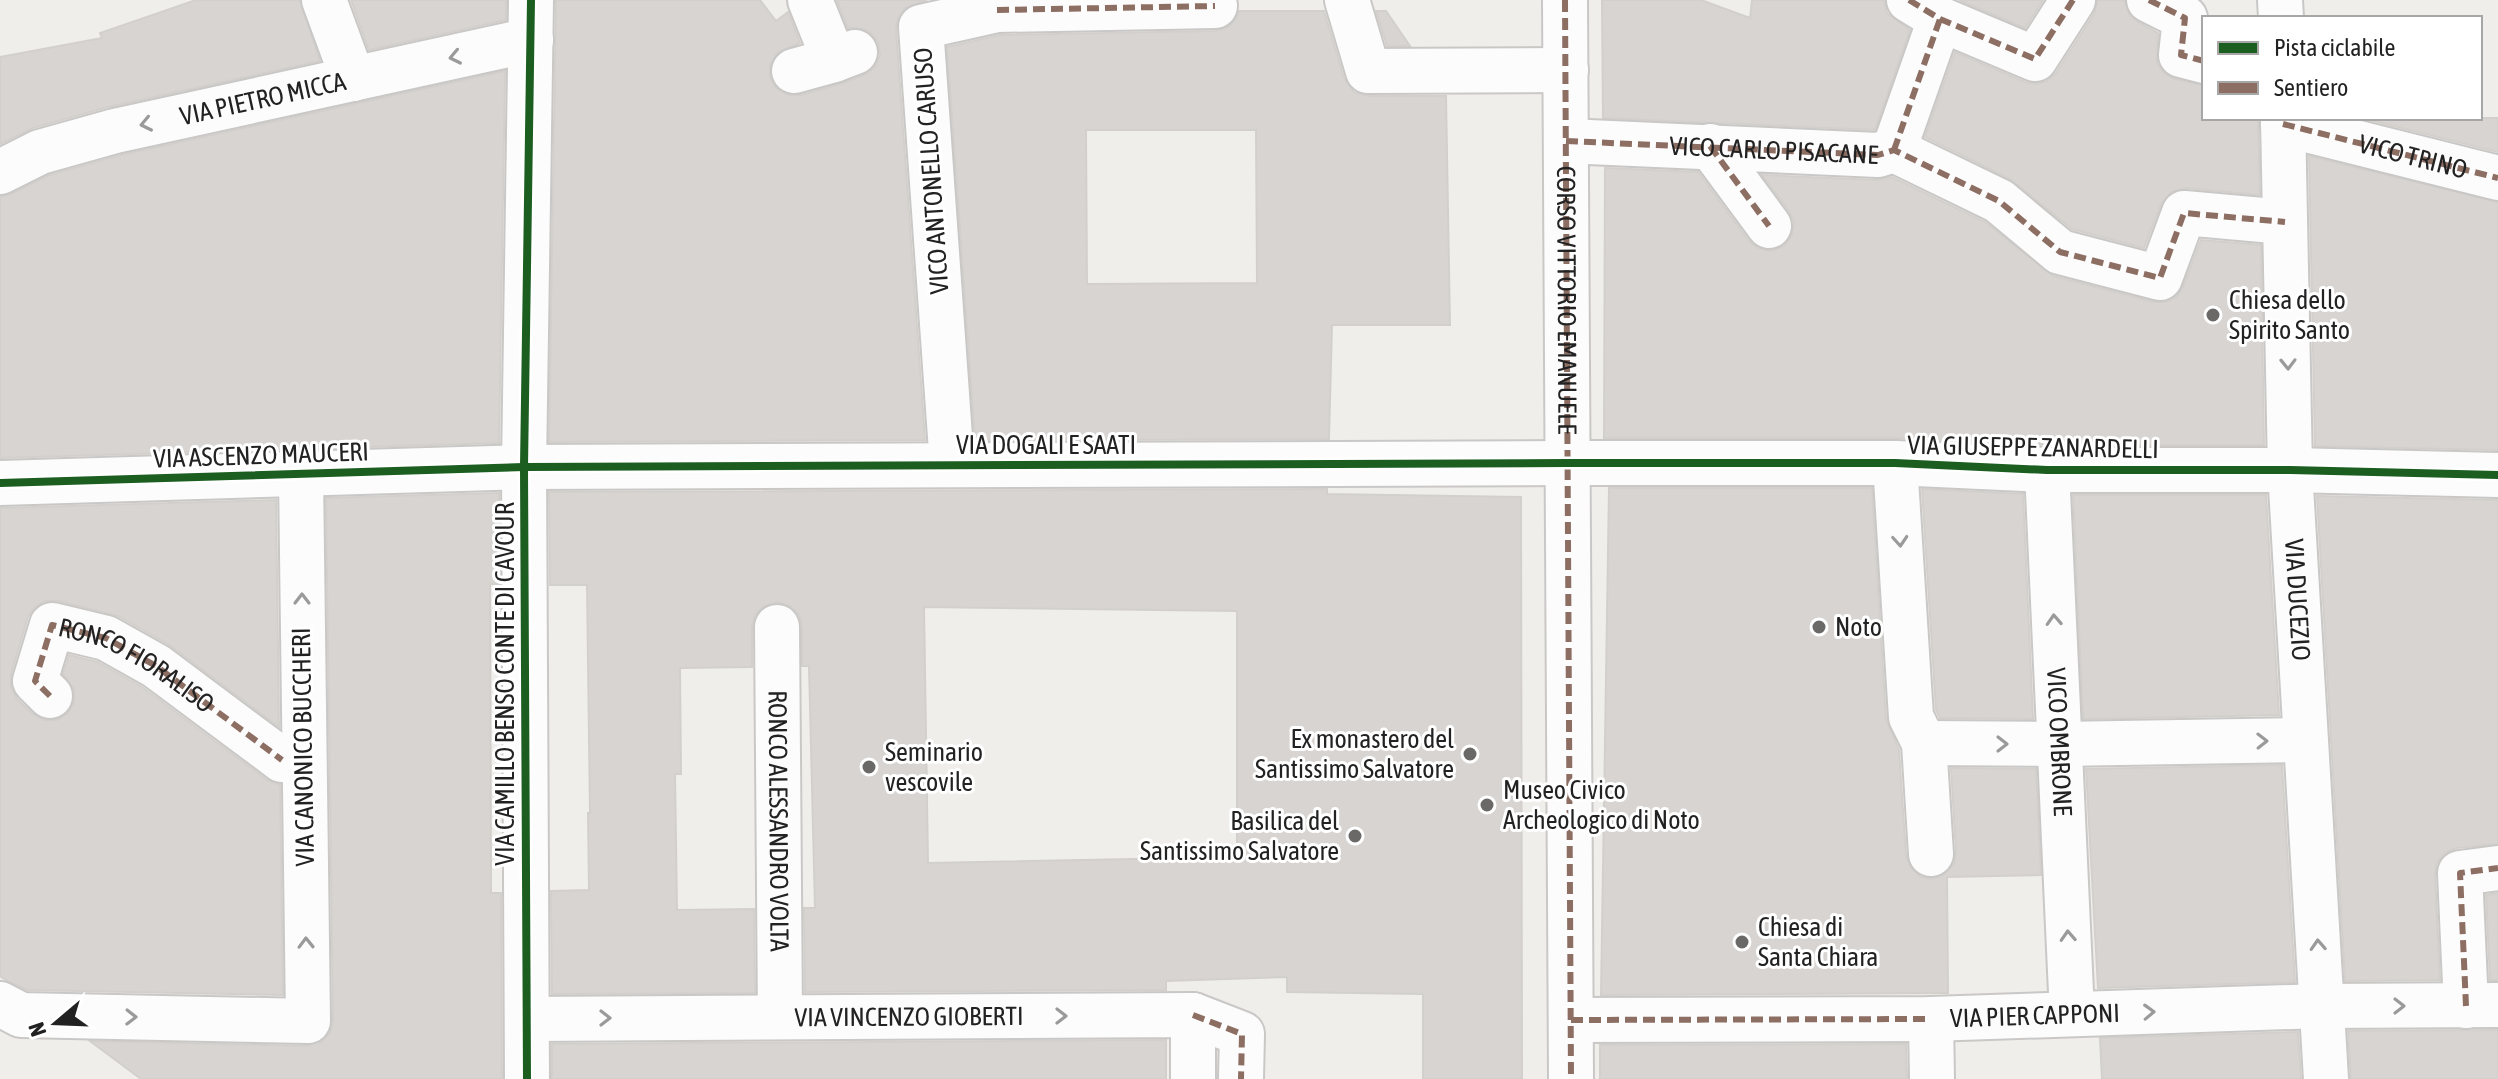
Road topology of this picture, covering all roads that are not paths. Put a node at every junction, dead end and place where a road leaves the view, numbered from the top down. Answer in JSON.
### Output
{"nodes":[{"id":1,"x":324,"y":0,"type":"edge"},
{"id":2,"x":810,"y":0,"type":"edge"},
{"id":3,"x":1347,"y":0,"type":"edge"},
{"id":4,"x":1565,"y":0,"type":"edge"},
{"id":5,"x":2073,"y":0,"type":"edge"},
{"id":6,"x":2149,"y":0,"type":"edge"},
{"id":7,"x":997,"y":5,"type":"edge"},
{"id":8,"x":1215,"y":6,"type":"dead end"},
{"id":9,"x":1924,"y":10,"type":"edge"},
{"id":10,"x":531,"y":20,"type":"edge"},
{"id":11,"x":857,"y":50,"type":"junction"},
{"id":12,"x":2202,"y":60,"type":"edge"},
{"id":13,"x":1566,"y":70,"type":"junction"},
{"id":14,"x":353,"y":79,"type":"junction"},
{"id":15,"x":2283,"y":121,"type":"edge"},
{"id":16,"x":1566,"y":141,"type":"junction"},
{"id":17,"x":1710,"y":146,"type":"junction"},
{"id":18,"x":1894,"y":150,"type":"junction"},
{"id":19,"x":0,"y":172,"type":"edge"},
{"id":20,"x":2498,"y":178,"type":"edge"},
{"id":21,"x":2285,"y":222,"type":"junction"},
{"id":22,"x":1769,"y":226,"type":"dead end"},
{"id":23,"x":1567,"y":463,"type":"junction"},
{"id":24,"x":1895,"y":463,"type":"junction"},
{"id":25,"x":952,"y":465,"type":"junction"},
{"id":26,"x":524,"y":467,"type":"junction"},
{"id":27,"x":2047,"y":470,"type":"junction"},
{"id":28,"x":2290,"y":470,"type":"junction"},
{"id":29,"x":301,"y":474,"type":"junction"},
{"id":30,"x":2498,"y":475,"type":"edge"},
{"id":31,"x":0,"y":483,"type":"edge"},
{"id":32,"x":777,"y":627,"type":"dead end"},
{"id":33,"x":50,"y":696,"type":"dead end"},
{"id":34,"x":2305,"y":740,"type":"junction"},
{"id":35,"x":1924,"y":743,"type":"junction"},
{"id":36,"x":2059,"y":744,"type":"junction"},
{"id":37,"x":282,"y":760,"type":"dead end"},
{"id":38,"x":1931,"y":854,"type":"dead end"},
{"id":39,"x":2498,"y":868,"type":"edge"},
{"id":40,"x":0,"y":1004,"type":"edge"},
{"id":41,"x":2482,"y":1005,"type":"edge"},
{"id":42,"x":2321,"y":1006,"type":"junction"},
{"id":43,"x":2072,"y":1014,"type":"junction"},
{"id":44,"x":1193,"y":1015,"type":"junction"},
{"id":45,"x":780,"y":1017,"type":"junction"},
{"id":46,"x":527,"y":1019,"type":"junction"},
{"id":47,"x":1931,"y":1019,"type":"junction"},
{"id":48,"x":1571,"y":1020,"type":"junction"},
{"id":49,"x":527,"y":1079,"type":"edge"},
{"id":50,"x":1193,"y":1079,"type":"edge"},
{"id":51,"x":1241,"y":1079,"type":"edge"},
{"id":52,"x":1571,"y":1079,"type":"edge"},
{"id":53,"x":1932,"y":1079,"type":"edge"},
{"id":54,"x":2326,"y":1079,"type":"edge"}],
"edges":[{"from":1,"to":14,"type":"street"},
{"from":2,"to":11,"type":"street"},
{"from":3,"to":13,"type":"street"},
{"from":4,"to":13,"type":"street","name":"CORSO VITTORIO EMANUELE"},
{"from":5,"to":9,"type":"street"},
{"from":6,"to":12,"type":"street"},
{"from":7,"to":8,"type":"street","name":"VICO ANTONELLO CARUSO"},
{"from":7,"to":11,"type":"street","name":"VICO ANTONELLO CARUSO"},
{"from":9,"to":18,"type":"street"},
{"from":10,"to":14,"type":"street","name":"VIA PIETRO MICCA","one_way":true},
{"from":10,"to":26,"type":"street","name":"VIA CAMILLO BENSO CONTE DI CAVOUR"},
{"from":11,"to":25,"type":"street","name":"VICO ANTONELLO CARUSO"},
{"from":13,"to":16,"type":"street","name":"CORSO VITTORIO EMANUELE"},
{"from":14,"to":19,"type":"street","name":"VIA PIETRO MICCA","one_way":true},
{"from":15,"to":20,"type":"street","name":"VICO TRINO"},
{"from":15,"to":21,"type":"street","name":"VIA DUCEZIO"},
{"from":16,"to":17,"type":"street","name":"VICO CARLO PISACANE"},
{"from":16,"to":23,"type":"street","name":"CORSO VITTORIO EMANUELE"},
{"from":17,"to":18,"type":"street","name":"VICO CARLO PISACANE"},
{"from":17,"to":22,"type":"street"},
{"from":18,"to":21,"type":"street","name":"VICO CARLO PISACANE"},
{"from":21,"to":28,"type":"street","name":"VIA DUCEZIO","one_way":true},
{"from":23,"to":24,"type":"street","name":"VIA GIUSEPPE ZANARDELLI"},
{"from":23,"to":25,"type":"street","name":"VIA DOGALI E SAATI"},
{"from":23,"to":48,"type":"street","name":"CORSO VITTORIO EMANUELE"},
{"from":24,"to":27,"type":"street","name":"VIA GIUSEPPE ZANARDELLI"},
{"from":24,"to":35,"type":"street","one_way":true},
{"from":25,"to":26,"type":"street","name":"VIA DOGALI E SAATI"},
{"from":26,"to":29,"type":"street","name":"VIA ASCENZO MAUCERI"},
{"from":26,"to":46,"type":"street","name":"VIA CAMILLO BENSO CONTE DI CAVOUR"},
{"from":27,"to":28,"type":"street","name":"VIA GIUSEPPE ZANARDELLI"},
{"from":36,"to":27,"type":"street","name":"VICO OMBRONE","one_way":true},
{"from":28,"to":30,"type":"street","name":"VIA GIUSEPPE ZANARDELLI"},
{"from":28,"to":34,"type":"street","name":"VIA DUCEZIO"},
{"from":29,"to":31,"type":"street","name":"VIA ASCENZO MAUCERI"},
{"from":40,"to":29,"type":"street","name":"VIA CANONICO BUCCHERI","one_way":true},
{"from":32,"to":45,"type":"street","name":"RONCO ALESSANDRO VOLTA"},
{"from":33,"to":37,"type":"street","name":"RONCO FIORALISO"},
{"from":36,"to":34,"type":"street","one_way":true},
{"from":42,"to":34,"type":"street","name":"VIA DUCEZIO","one_way":true},
{"from":35,"to":36,"type":"street","one_way":true},
{"from":35,"to":38,"type":"street"},
{"from":43,"to":36,"type":"street","name":"VICO OMBRONE","one_way":true},
{"from":39,"to":41,"type":"street"},
{"from":42,"to":41,"type":"street","name":"VIA PIER CAPPONI","one_way":true},
{"from":43,"to":42,"type":"street","name":"VIA PIER CAPPONI","one_way":true},
{"from":42,"to":54,"type":"street","name":"VIA DUCEZIO"},
{"from":43,"to":47,"type":"street","name":"VIA PIER CAPPONI"},
{"from":45,"to":44,"type":"street","name":"VIA VINCENZO GIOBERTI","one_way":true},
{"from":44,"to":50,"type":"street"},
{"from":44,"to":51,"type":"street","name":"VIA VINCENZO GIOBERTI"},
{"from":46,"to":45,"type":"street","name":"VIA VINCENZO GIOBERTI","one_way":true},
{"from":46,"to":49,"type":"street","name":"VIA CAMILLO BENSO CONTE DI CAVOUR"},
{"from":47,"to":48,"type":"street","name":"VIA PIER CAPPONI"},
{"from":47,"to":53,"type":"street"},
{"from":48,"to":52,"type":"street","name":"CORSO VITTORIO EMANUELE"}]}
